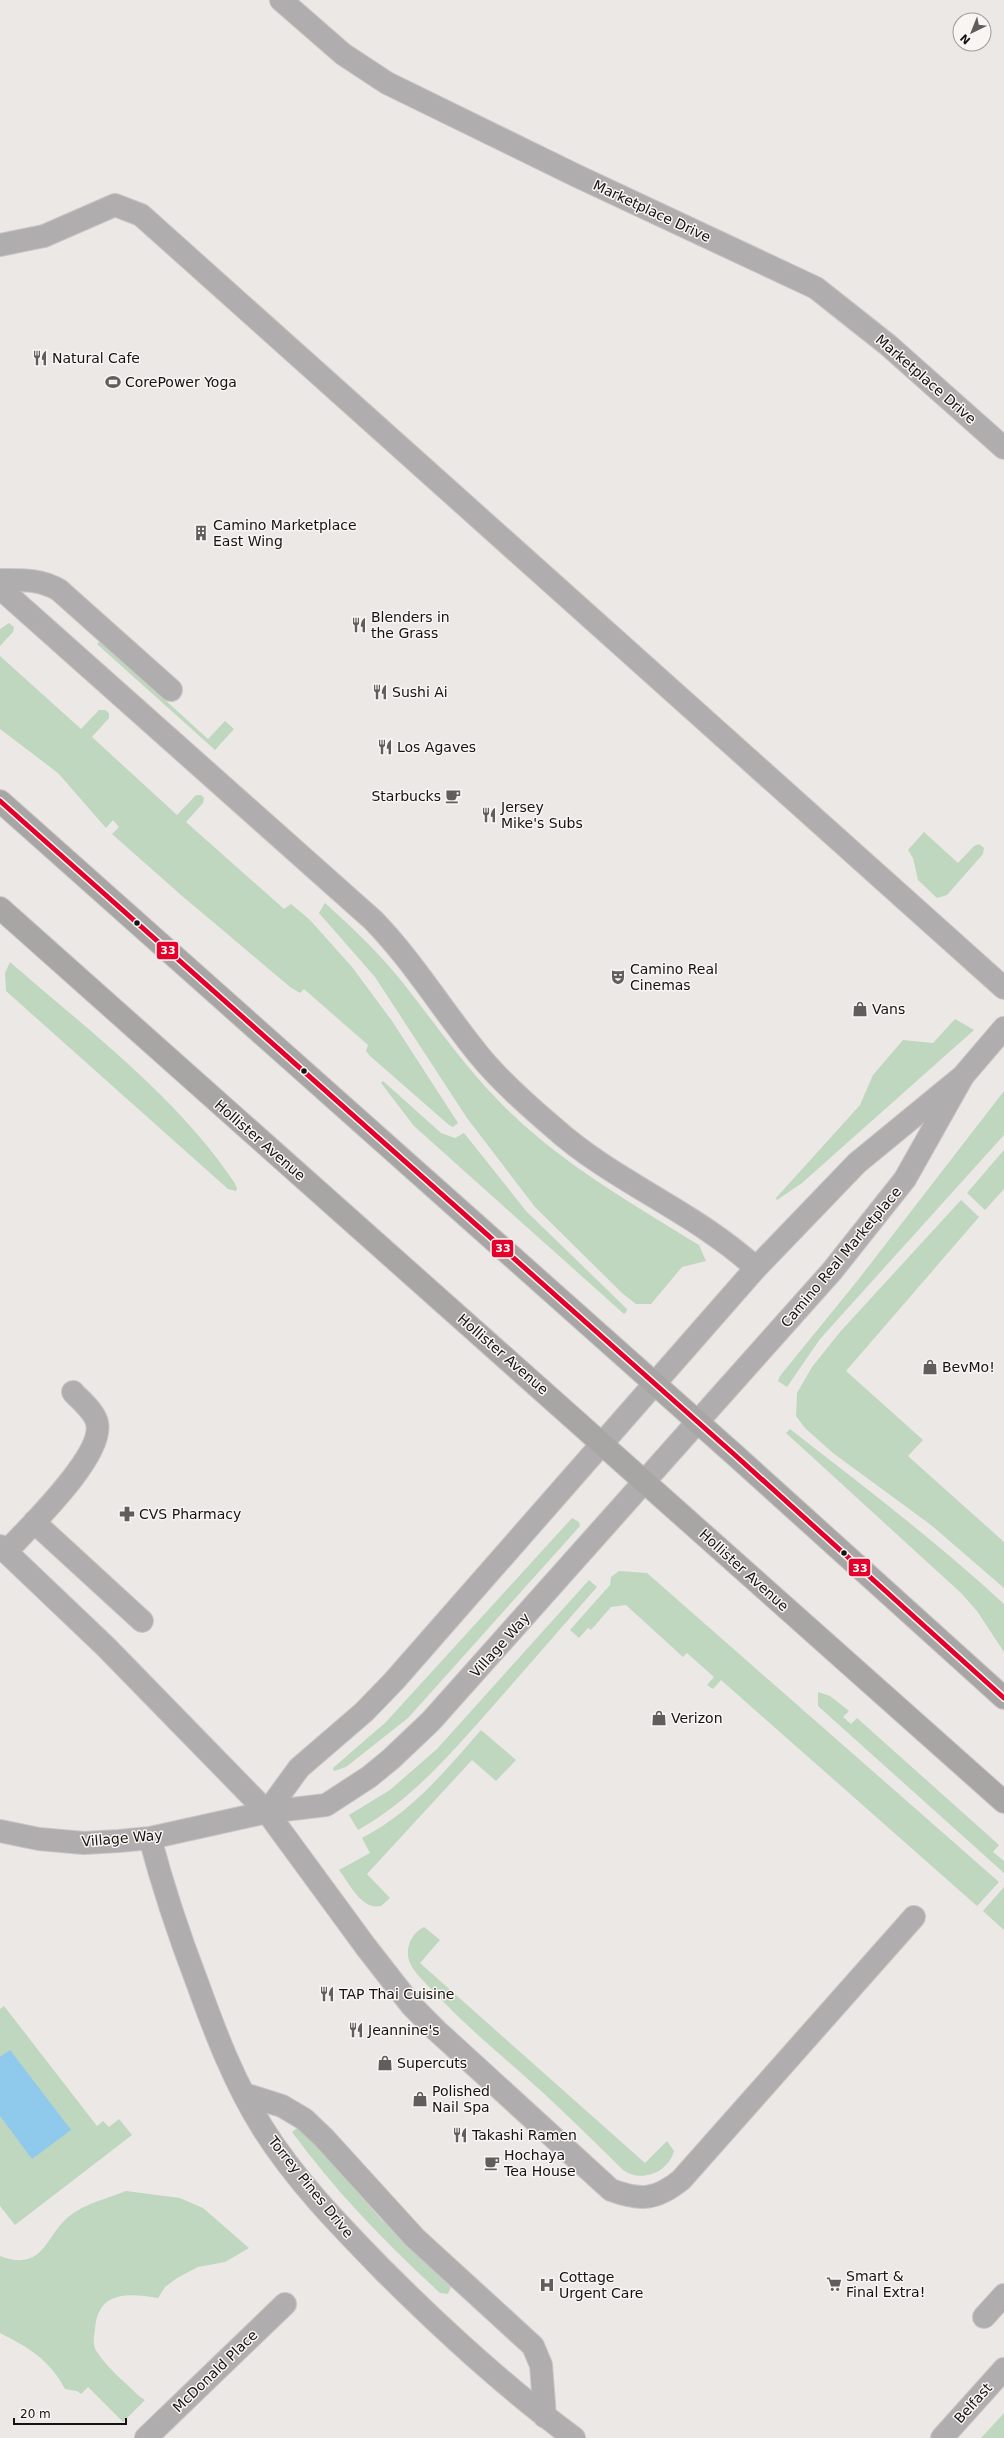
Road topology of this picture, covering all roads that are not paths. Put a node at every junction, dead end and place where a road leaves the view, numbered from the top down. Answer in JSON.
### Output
{"nodes":[{"id":1,"x":282,"y":0,"type":"edge"},
{"id":2,"x":0,"y":246,"type":"edge"},
{"id":3,"x":1004,"y":448,"type":"edge"},
{"id":4,"x":0,"y":580,"type":"edge"},
{"id":5,"x":0,"y":588,"type":"edge"},
{"id":6,"x":171,"y":690,"type":"dead end"},
{"id":7,"x":0,"y":801,"type":"edge"},
{"id":8,"x":0,"y":908,"type":"edge"},
{"id":9,"x":1004,"y":988,"type":"edge"},
{"id":10,"x":1004,"y":1028,"type":"edge"},
{"id":11,"x":963,"y":1076,"type":"junction"},
{"id":12,"x":756,"y":1268,"type":"junction"},
{"id":13,"x":654,"y":1383,"type":"junction"},
{"id":14,"x":73,"y":1392,"type":"dead end"},
{"id":15,"x":698,"y":1422,"type":"junction"},
{"id":16,"x":602,"y":1443,"type":"junction"},
{"id":17,"x":646,"y":1482,"type":"junction"},
{"id":18,"x":34,"y":1522,"type":"junction"},
{"id":19,"x":3,"y":1549,"type":"edge"},
{"id":20,"x":142,"y":1621,"type":"dead end"},
{"id":21,"x":1004,"y":1698,"type":"edge"},
{"id":22,"x":1004,"y":1802,"type":"edge"},
{"id":23,"x":267,"y":1812,"type":"junction"},
{"id":24,"x":0,"y":1831,"type":"edge"},
{"id":25,"x":150,"y":1838,"type":"junction"},
{"id":26,"x":914,"y":1917,"type":"dead end"},
{"id":27,"x":244,"y":2094,"type":"junction"},
{"id":28,"x":1004,"y":2294,"type":"edge"},
{"id":29,"x":285,"y":2304,"type":"dead end"},
{"id":30,"x":984,"y":2317,"type":"dead end"},
{"id":31,"x":1004,"y":2369,"type":"edge"},
{"id":32,"x":545,"y":2417,"type":"junction"},
{"id":33,"x":146,"y":2438,"type":"edge"},
{"id":34,"x":574,"y":2438,"type":"edge"},
{"id":35,"x":942,"y":2438,"type":"edge"}],
"edges":[{"from":1,"to":3,"type":"street","name":"Marketplace Drive"},
{"from":2,"to":9,"type":"street"},
{"from":4,"to":6,"type":"street"},
{"from":5,"to":12,"type":"street"},
{"from":7,"to":13,"type":"main road"},
{"from":8,"to":16,"type":"main road","name":"Hollister Avenue"},
{"from":10,"to":11,"type":"street","name":"Camino Real Marketplace"},
{"from":11,"to":12,"type":"street","name":"Camino Real Marketplace"},
{"from":11,"to":15,"type":"street","name":"Camino Real Marketplace"},
{"from":12,"to":13,"type":"street","name":"Camino Real Marketplace"},
{"from":13,"to":15,"type":"main road"},
{"from":13,"to":16,"type":"street"},
{"from":14,"to":18,"type":"street"},
{"from":15,"to":17,"type":"street","name":"Village Way"},
{"from":15,"to":21,"type":"main road"},
{"from":16,"to":17,"type":"main road","name":"Hollister Avenue"},
{"from":16,"to":23,"type":"street"},
{"from":17,"to":22,"type":"main road","name":"Hollister Avenue"},
{"from":17,"to":23,"type":"street","name":"Village Way"},
{"from":18,"to":19,"type":"street"},
{"from":18,"to":20,"type":"street"},
{"from":19,"to":23,"type":"street"},
{"from":23,"to":25,"type":"street","name":"Village Way"},
{"from":23,"to":26,"type":"street"},
{"from":24,"to":25,"type":"street","name":"Village Way"},
{"from":25,"to":27,"type":"street","name":"Torrey Pines Drive"},
{"from":27,"to":32,"type":"street","name":"Torrey Pines Drive"},
{"from":27,"to":32,"type":"street"},
{"from":28,"to":30,"type":"street"},
{"from":29,"to":33,"type":"street","name":"McDonald Place"},
{"from":31,"to":35,"type":"street","name":"Belfast"},
{"from":32,"to":34,"type":"street","name":"Torrey Pines Drive"}]}
